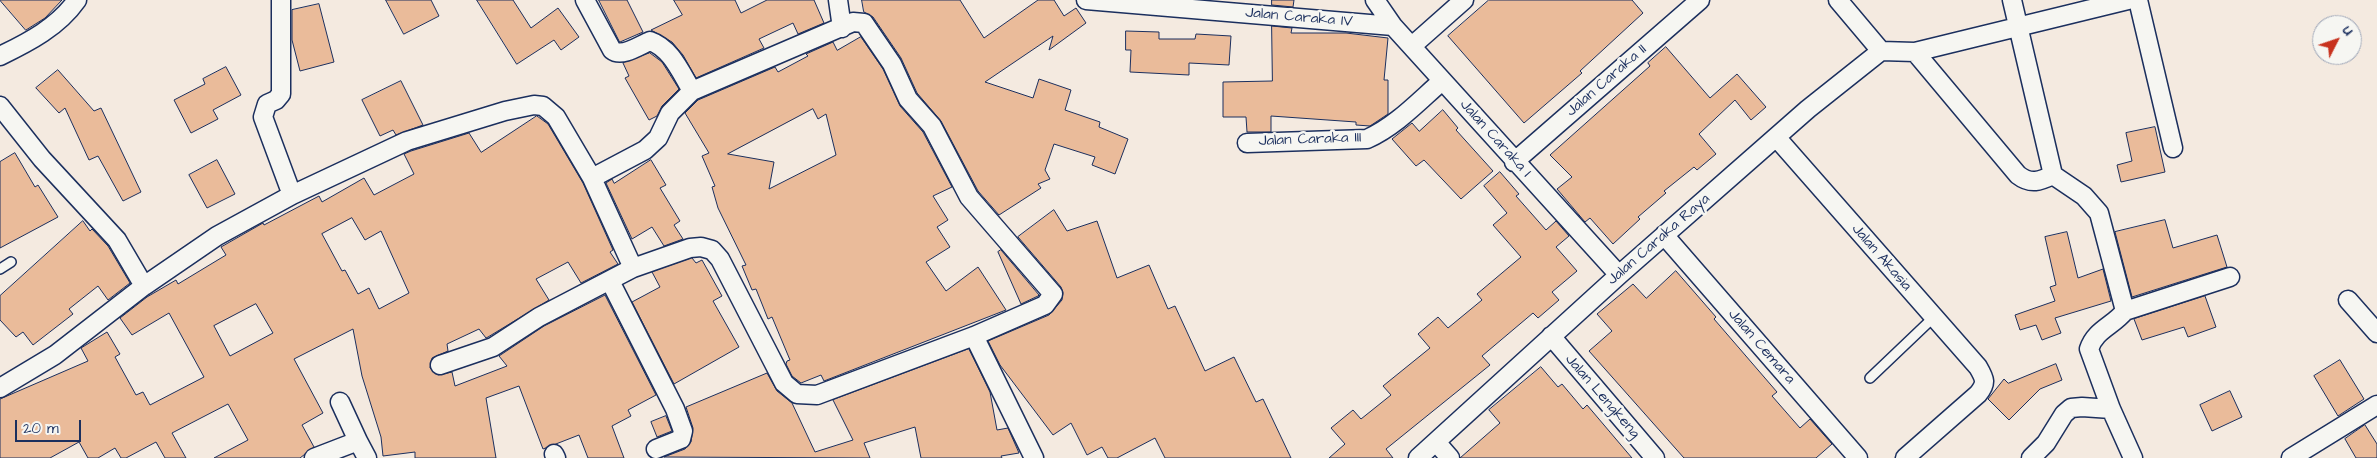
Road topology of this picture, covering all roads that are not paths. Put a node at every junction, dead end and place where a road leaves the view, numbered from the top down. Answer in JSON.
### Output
{"nodes":[{"id":1,"x":77,"y":0,"type":"edge"},
{"id":2,"x":282,"y":0,"type":"edge"},
{"id":3,"x":585,"y":0,"type":"edge"},
{"id":4,"x":838,"y":0,"type":"edge"},
{"id":5,"x":1086,"y":0,"type":"edge"},
{"id":6,"x":1375,"y":0,"type":"edge"},
{"id":7,"x":1464,"y":0,"type":"edge"},
{"id":8,"x":1700,"y":0,"type":"edge"},
{"id":9,"x":1838,"y":0,"type":"edge"},
{"id":10,"x":2012,"y":0,"type":"edge"},
{"id":11,"x":2128,"y":0,"type":"edge"},
{"id":12,"x":2138,"y":0,"type":"edge"},
{"id":13,"x":1393,"y":26,"type":"junction"},
{"id":14,"x":2018,"y":26,"type":"junction"},
{"id":15,"x":842,"y":28,"type":"junction"},
{"id":16,"x":1412,"y":46,"type":"junction"},
{"id":17,"x":1881,"y":51,"type":"junction"},
{"id":18,"x":1915,"y":52,"type":"junction"},
{"id":19,"x":0,"y":56,"type":"edge"},
{"id":20,"x":1442,"y":81,"type":"junction"},
{"id":21,"x":692,"y":91,"type":"junction"},
{"id":22,"x":0,"y":106,"type":"edge"},
{"id":23,"x":1776,"y":138,"type":"junction"},
{"id":24,"x":1247,"y":143,"type":"dead end"},
{"id":25,"x":2174,"y":148,"type":"dead end"},
{"id":26,"x":1514,"y":162,"type":"junction"},
{"id":27,"x":2053,"y":175,"type":"junction"},
{"id":28,"x":592,"y":178,"type":"junction"},
{"id":29,"x":292,"y":195,"type":"junction"},
{"id":30,"x":1664,"y":235,"type":"junction"},
{"id":31,"x":11,"y":262,"type":"dead end"},
{"id":32,"x":633,"y":268,"type":"junction"},
{"id":33,"x":0,"y":269,"type":"edge"},
{"id":34,"x":1619,"y":275,"type":"junction"},
{"id":35,"x":2230,"y":277,"type":"dead end"},
{"id":36,"x":610,"y":281,"type":"junction"},
{"id":37,"x":144,"y":286,"type":"junction"},
{"id":38,"x":2348,"y":300,"type":"dead end"},
{"id":39,"x":2125,"y":311,"type":"junction"},
{"id":40,"x":1934,"y":317,"type":"junction"},
{"id":41,"x":2377,"y":333,"type":"edge"},
{"id":42,"x":974,"y":336,"type":"junction"},
{"id":43,"x":1551,"y":336,"type":"junction"},
{"id":44,"x":440,"y":365,"type":"dead end"},
{"id":45,"x":1870,"y":378,"type":"dead end"},
{"id":46,"x":0,"y":388,"type":"edge"},
{"id":47,"x":340,"y":402,"type":"dead end"},
{"id":48,"x":2377,"y":405,"type":"edge"},
{"id":49,"x":2111,"y":409,"type":"junction"},
{"id":50,"x":358,"y":440,"type":"junction"},
{"id":51,"x":1436,"y":442,"type":"junction"},
{"id":52,"x":656,"y":449,"type":"dead end"},
{"id":53,"x":314,"y":458,"type":"edge"},
{"id":54,"x":367,"y":458,"type":"edge"},
{"id":55,"x":1034,"y":458,"type":"edge"},
{"id":56,"x":1418,"y":458,"type":"edge"},
{"id":57,"x":1450,"y":458,"type":"edge"},
{"id":58,"x":1655,"y":458,"type":"edge"},
{"id":59,"x":1858,"y":458,"type":"edge"},
{"id":60,"x":1905,"y":458,"type":"edge"},
{"id":61,"x":2031,"y":458,"type":"edge"},
{"id":62,"x":2133,"y":458,"type":"edge"},
{"id":63,"x":2291,"y":458,"type":"edge"}],
"edges":[{"from":1,"to":19,"type":"street"},
{"from":2,"to":29,"type":"street"},
{"from":3,"to":21,"type":"street"},
{"from":4,"to":15,"type":"street"},
{"from":5,"to":13,"type":"street","name":"Jalan Caraka IV"},
{"from":6,"to":13,"type":"street","name":"Jalan Caraka I"},
{"from":7,"to":16,"type":"street"},
{"from":8,"to":26,"type":"street","name":"Jalan Caraka II"},
{"from":9,"to":17,"type":"street"},
{"from":10,"to":14,"type":"street"},
{"from":11,"to":14,"type":"street"},
{"from":12,"to":25,"type":"street"},
{"from":13,"to":16,"type":"street","name":"Jalan Caraka I"},
{"from":14,"to":18,"type":"street"},
{"from":14,"to":27,"type":"street"},
{"from":15,"to":21,"type":"street"},
{"from":15,"to":42,"type":"street"},
{"from":16,"to":20,"type":"street","name":"Jalan Caraka I"},
{"from":17,"to":18,"type":"street"},
{"from":17,"to":23,"type":"street","name":"Jalan Caraka Raya"},
{"from":18,"to":27,"type":"street"},
{"from":20,"to":24,"type":"street","name":"Jalan Caraka III"},
{"from":20,"to":26,"type":"street","name":"Jalan Caraka I"},
{"from":21,"to":28,"type":"street"},
{"from":22,"to":37,"type":"street"},
{"from":23,"to":30,"type":"street","name":"Jalan Caraka Raya"},
{"from":23,"to":40,"type":"street","name":"Jalan Akasia"},
{"from":26,"to":34,"type":"street","name":"Jalan Caraka I"},
{"from":27,"to":39,"type":"street"},
{"from":28,"to":29,"type":"street"},
{"from":28,"to":32,"type":"street"},
{"from":29,"to":37,"type":"street"},
{"from":30,"to":34,"type":"street","name":"Jalan Caraka Raya"},
{"from":30,"to":59,"type":"street","name":"Jalan Cemara"},
{"from":31,"to":33,"type":"lane"},
{"from":32,"to":36,"type":"street"},
{"from":32,"to":42,"type":"street"},
{"from":34,"to":43,"type":"street","name":"Jalan Caraka Raya"},
{"from":35,"to":39,"type":"street"},
{"from":36,"to":44,"type":"street"},
{"from":36,"to":52,"type":"street"},
{"from":37,"to":46,"type":"street"},
{"from":38,"to":41,"type":"street"},
{"from":39,"to":49,"type":"street"},
{"from":40,"to":45,"type":"lane"},
{"from":40,"to":60,"type":"street","name":"Jalan Akasia"},
{"from":42,"to":55,"type":"street"},
{"from":43,"to":51,"type":"street","name":"Jalan Caraka Raya"},
{"from":43,"to":58,"type":"street","name":"Jalan Lengkeng"},
{"from":47,"to":50,"type":"street"},
{"from":48,"to":63,"type":"street"},
{"from":49,"to":61,"type":"street"},
{"from":49,"to":62,"type":"street"},
{"from":50,"to":53,"type":"street"},
{"from":50,"to":54,"type":"street"},
{"from":51,"to":56,"type":"street","name":"Jalan Caraka Raya"},
{"from":51,"to":57,"type":"street"}]}
